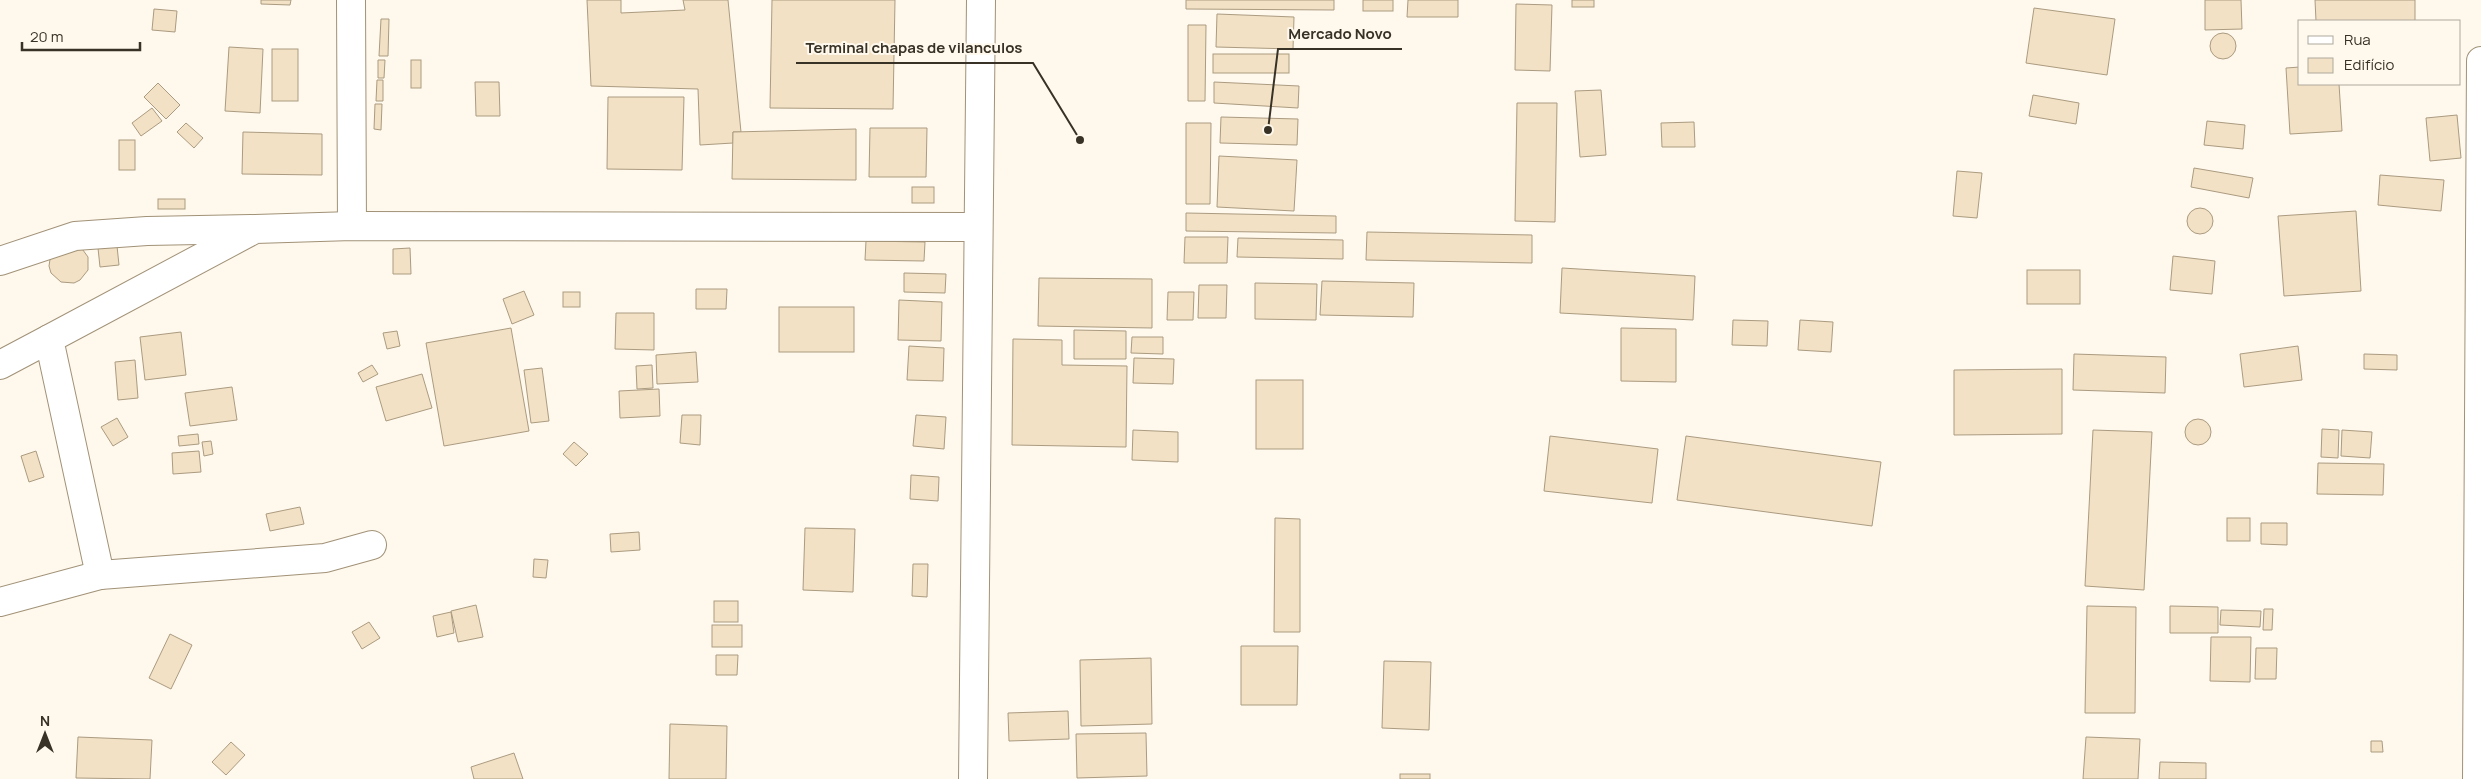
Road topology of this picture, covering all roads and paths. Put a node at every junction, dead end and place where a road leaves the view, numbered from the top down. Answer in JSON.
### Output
{"nodes":[{"id":1,"x":351,"y":0,"type":"edge"},
{"id":2,"x":981,"y":0,"type":"edge"},
{"id":3,"x":2481,"y":61,"type":"edge"},
{"id":4,"x":352,"y":226,"type":"junction"},
{"id":5,"x":978,"y":227,"type":"junction"},
{"id":6,"x":255,"y":229,"type":"junction"},
{"id":7,"x":2480,"y":229,"type":"edge"},
{"id":8,"x":0,"y":261,"type":"edge"},
{"id":9,"x":49,"y":339,"type":"junction"},
{"id":10,"x":0,"y":365,"type":"edge"},
{"id":11,"x":372,"y":545,"type":"dead end"},
{"id":12,"x":100,"y":575,"type":"junction"},
{"id":13,"x":0,"y":602,"type":"edge"},
{"id":14,"x":974,"y":779,"type":"edge"},
{"id":15,"x":2477,"y":779,"type":"edge"}],
"edges":[{"from":1,"to":4,"type":"street"},
{"from":2,"to":5,"type":"street"},
{"from":3,"to":7,"type":"street"},
{"from":4,"to":5,"type":"street"},
{"from":4,"to":6,"type":"street"},
{"from":5,"to":14,"type":"street"},
{"from":6,"to":8,"type":"street"},
{"from":6,"to":9,"type":"street"},
{"from":7,"to":15,"type":"street"},
{"from":9,"to":10,"type":"street"},
{"from":9,"to":12,"type":"street"},
{"from":11,"to":12,"type":"street"},
{"from":12,"to":13,"type":"street"}]}
